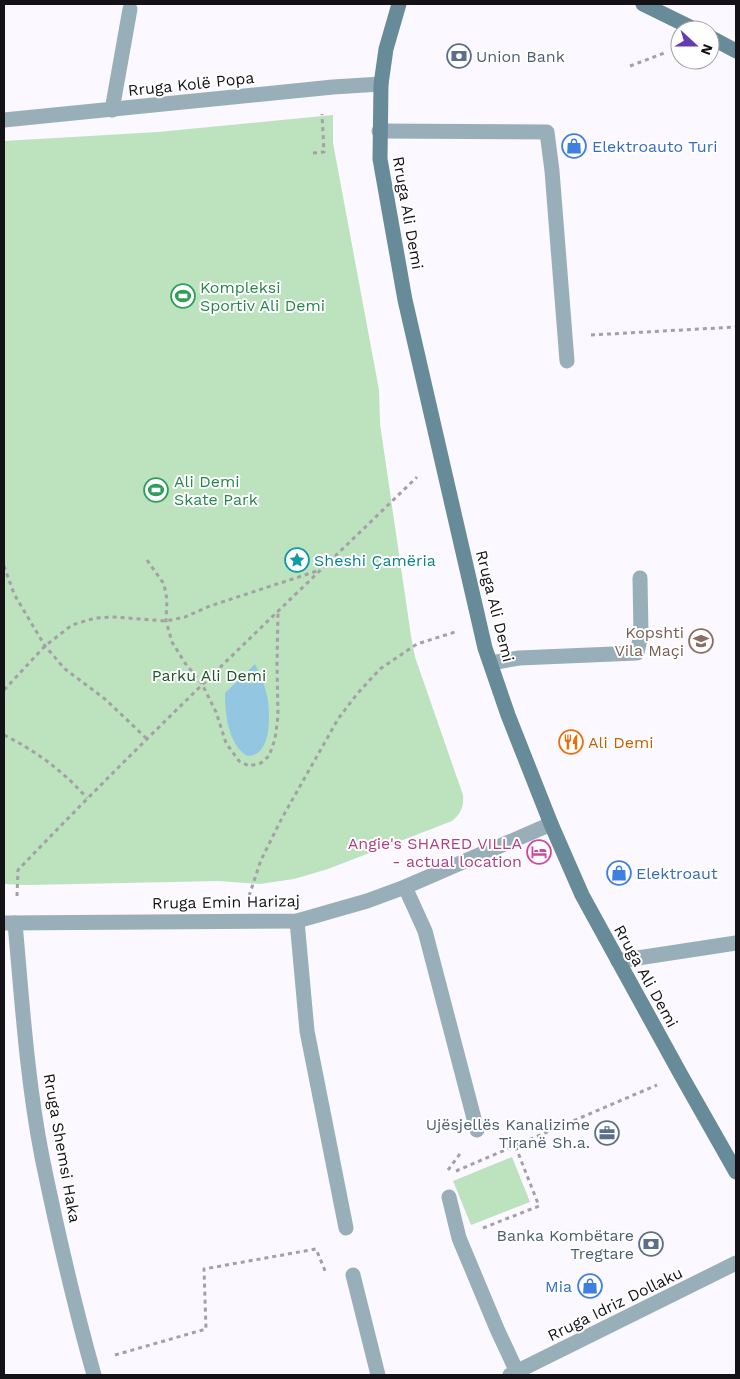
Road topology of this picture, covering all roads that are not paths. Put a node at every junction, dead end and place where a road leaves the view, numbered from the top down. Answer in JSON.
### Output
{"nodes":[{"id":1,"x":399,"y":4,"type":"edge"},
{"id":2,"x":643,"y":4,"type":"edge"},
{"id":3,"x":130,"y":9,"type":"dead end"},
{"id":4,"x":676,"y":20,"type":"edge"},
{"id":5,"x":720,"y":42,"type":"edge"},
{"id":6,"x":736,"y":51,"type":"edge"},
{"id":7,"x":381,"y":84,"type":"junction"},
{"id":8,"x":112,"y":110,"type":"junction"},
{"id":9,"x":4,"y":120,"type":"edge"},
{"id":10,"x":379,"y":131,"type":"junction"},
{"id":11,"x":567,"y":361,"type":"dead end"},
{"id":12,"x":640,"y":578,"type":"dead end"},
{"id":13,"x":491,"y":663,"type":"junction"},
{"id":14,"x":550,"y":824,"type":"junction"},
{"id":15,"x":404,"y":887,"type":"junction"},
{"id":16,"x":297,"y":921,"type":"junction"},
{"id":17,"x":10,"y":923,"type":"edge"},
{"id":18,"x":736,"y":943,"type":"edge"},
{"id":19,"x":618,"y":961,"type":"junction"},
{"id":20,"x":477,"y":1130,"type":"road end"},
{"id":21,"x":736,"y":1172,"type":"edge"},
{"id":22,"x":449,"y":1198,"type":"dead end"},
{"id":23,"x":346,"y":1228,"type":"dead end"},
{"id":24,"x":736,"y":1263,"type":"edge"},
{"id":25,"x":352,"y":1275,"type":"dead end"},
{"id":26,"x":92,"y":1369,"type":"edge"},
{"id":27,"x":514,"y":1374,"type":"edge"},
{"id":28,"x":378,"y":1375,"type":"edge"}],
"edges":[{"from":1,"to":7,"type":"main road","name":"Rruga Ali Demi"},
{"from":2,"to":4,"type":"main road"},
{"from":3,"to":8,"type":"street"},
{"from":5,"to":6,"type":"main road"},
{"from":7,"to":8,"type":"street","name":"Rruga Kolë Popa"},
{"from":7,"to":10,"type":"main road","name":"Rruga Ali Demi"},
{"from":8,"to":9,"type":"street","name":"Rruga Kolë Popa"},
{"from":10,"to":11,"type":"street"},
{"from":10,"to":13,"type":"main road","name":"Rruga Ali Demi"},
{"from":12,"to":13,"type":"street"},
{"from":13,"to":14,"type":"main road","name":"Rruga Ali Demi"},
{"from":14,"to":15,"type":"street","name":"Rruga Emin Harizaj"},
{"from":14,"to":19,"type":"main road","name":"Rruga Ali Demi"},
{"from":15,"to":16,"type":"street","name":"Rruga Emin Harizaj"},
{"from":15,"to":20,"type":"street"},
{"from":16,"to":17,"type":"street","name":"Rruga Emin Harizaj"},
{"from":16,"to":23,"type":"street"},
{"from":17,"to":26,"type":"street","name":"Rruga Shemsi Haka"},
{"from":18,"to":19,"type":"street"},
{"from":19,"to":21,"type":"main road","name":"Rruga Ali Demi"},
{"from":22,"to":27,"type":"street"},
{"from":24,"to":27,"type":"street","name":"Rruga Idriz Dollaku"},
{"from":25,"to":28,"type":"street"}]}
